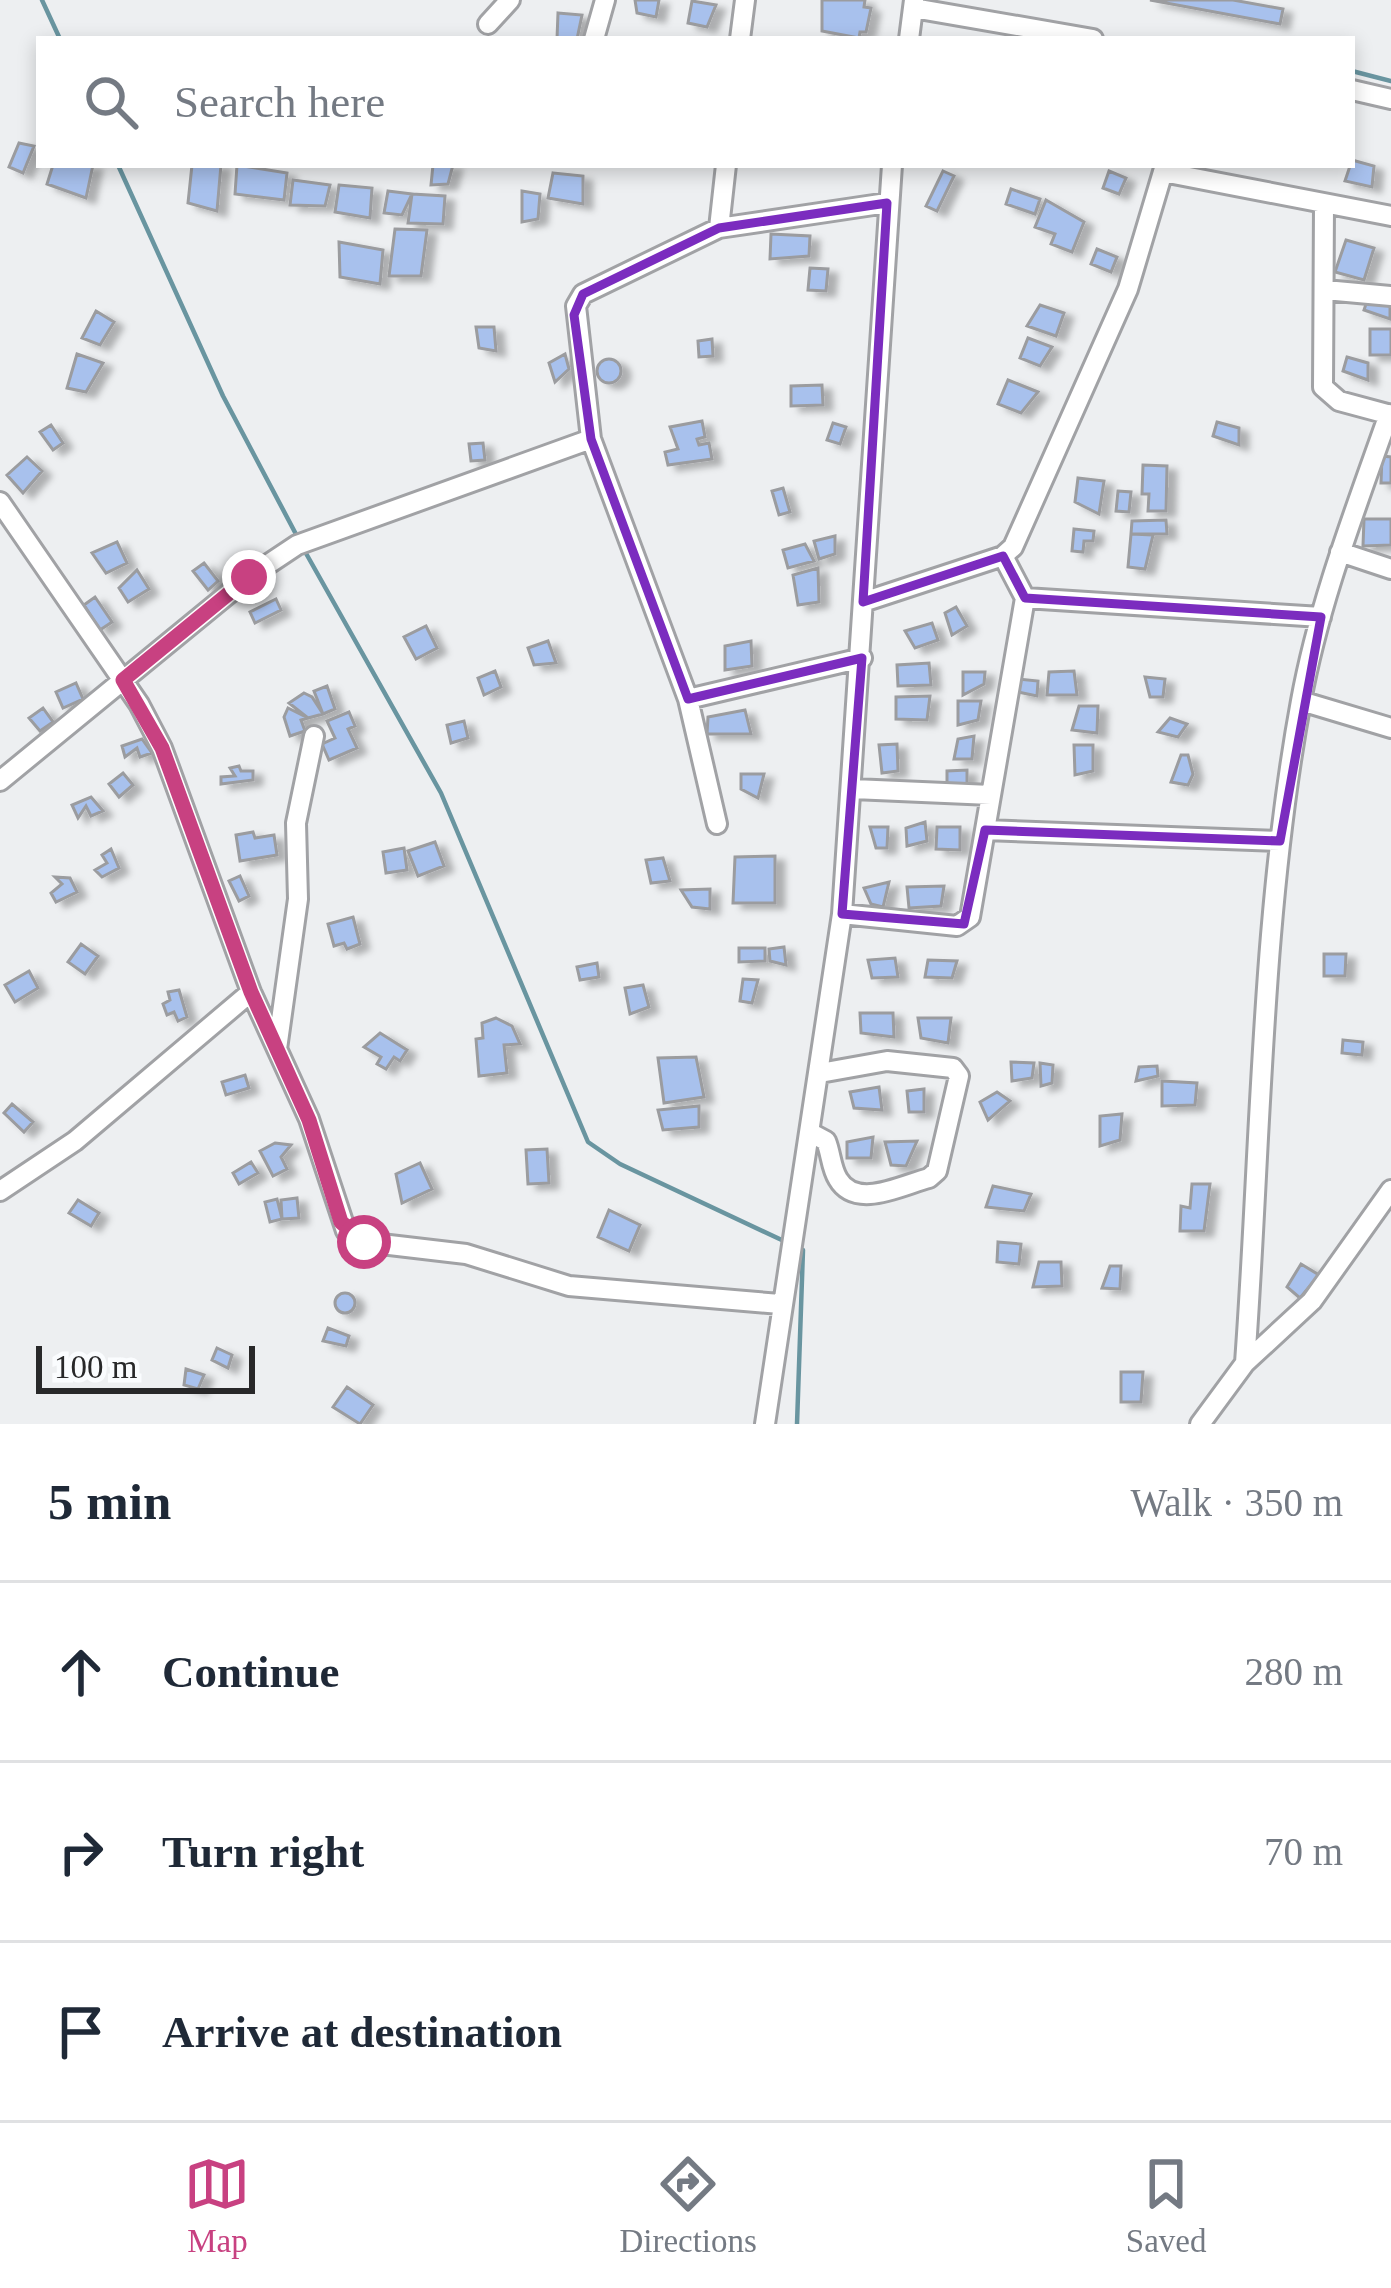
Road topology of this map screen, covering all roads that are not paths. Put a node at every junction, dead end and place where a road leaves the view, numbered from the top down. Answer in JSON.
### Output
{"nodes":[{"id":1,"x":510,"y":0,"type":"edge"},
{"id":2,"x":605,"y":0,"type":"edge"},
{"id":3,"x":745,"y":0,"type":"edge"},
{"id":4,"x":914,"y":4,"type":"edge"},
{"id":5,"x":488,"y":25,"type":"dead end"},
{"id":6,"x":595,"y":36,"type":"edge"},
{"id":7,"x":740,"y":36,"type":"edge"},
{"id":8,"x":909,"y":36,"type":"edge"},
{"id":9,"x":1079,"y":36,"type":"edge"},
{"id":10,"x":1355,"y":91,"type":"edge"},
{"id":11,"x":1391,"y":99,"type":"edge"},
{"id":12,"x":726,"y":168,"type":"edge"},
{"id":13,"x":892,"y":168,"type":"edge"},
{"id":14,"x":1164,"y":168,"type":"edge"},
{"id":15,"x":887,"y":202,"type":"junction"},
{"id":16,"x":1324,"y":206,"type":"junction"},
{"id":17,"x":1391,"y":216,"type":"edge"},
{"id":18,"x":719,"y":228,"type":"junction"},
{"id":19,"x":1325,"y":290,"type":"junction"},
{"id":20,"x":1391,"y":296,"type":"edge"},
{"id":21,"x":1390,"y":414,"type":"edge"},
{"id":22,"x":591,"y":439,"type":"junction"},
{"id":23,"x":0,"y":502,"type":"edge"},
{"id":24,"x":1340,"y":552,"type":"junction"},
{"id":25,"x":1003,"y":556,"type":"junction"},
{"id":26,"x":1391,"y":568,"type":"edge"},
{"id":27,"x":1025,"y":598,"type":"junction"},
{"id":28,"x":862,"y":602,"type":"junction"},
{"id":29,"x":1321,"y":617,"type":"junction"},
{"id":30,"x":862,"y":658,"type":"junction"},
{"id":31,"x":123,"y":680,"type":"junction"},
{"id":32,"x":688,"y":699,"type":"junction"},
{"id":33,"x":1300,"y":701,"type":"junction"},
{"id":34,"x":1391,"y":728,"type":"edge"},
{"id":35,"x":314,"y":736,"type":"dead end"},
{"id":36,"x":0,"y":781,"type":"edge"},
{"id":37,"x":854,"y":789,"type":"junction"},
{"id":38,"x":991,"y":795,"type":"junction"},
{"id":39,"x":717,"y":824,"type":"dead end"},
{"id":40,"x":985,"y":830,"type":"junction"},
{"id":41,"x":1280,"y":841,"type":"junction"},
{"id":42,"x":842,"y":914,"type":"junction"},
{"id":43,"x":251,"y":992,"type":"junction"},
{"id":44,"x":278,"y":1049,"type":"junction"},
{"id":45,"x":820,"y":1073,"type":"junction"},
{"id":46,"x":811,"y":1133,"type":"junction"},
{"id":47,"x":1391,"y":1190,"type":"edge"},
{"id":48,"x":0,"y":1191,"type":"edge"},
{"id":49,"x":780,"y":1304,"type":"junction"},
{"id":50,"x":1245,"y":1363,"type":"junction"},
{"id":51,"x":765,"y":1424,"type":"edge"},
{"id":52,"x":1200,"y":1424,"type":"edge"}],
"edges":[{"from":1,"to":5,"type":"street"},
{"from":2,"to":6,"type":"street"},
{"from":3,"to":7,"type":"street"},
{"from":4,"to":8,"type":"street"},
{"from":4,"to":9,"type":"street"},
{"from":10,"to":11,"type":"street"},
{"from":12,"to":18,"type":"street"},
{"from":13,"to":15,"type":"street"},
{"from":14,"to":16,"type":"street"},
{"from":14,"to":25,"type":"street"},
{"from":15,"to":18,"type":"street"},
{"from":15,"to":28,"type":"street"},
{"from":16,"to":17,"type":"street"},
{"from":16,"to":19,"type":"street"},
{"from":18,"to":22,"type":"street"},
{"from":19,"to":20,"type":"street"},
{"from":19,"to":21,"type":"street"},
{"from":21,"to":24,"type":"street"},
{"from":22,"to":31,"type":"street"},
{"from":22,"to":32,"type":"street"},
{"from":23,"to":31,"type":"street"},
{"from":24,"to":26,"type":"street"},
{"from":24,"to":29,"type":"street"},
{"from":25,"to":27,"type":"street"},
{"from":25,"to":28,"type":"street"},
{"from":27,"to":29,"type":"street"},
{"from":27,"to":38,"type":"street"},
{"from":28,"to":30,"type":"street"},
{"from":29,"to":33,"type":"street"},
{"from":30,"to":32,"type":"street"},
{"from":30,"to":37,"type":"street"},
{"from":31,"to":36,"type":"street"},
{"from":31,"to":43,"type":"street"},
{"from":32,"to":39,"type":"street"},
{"from":33,"to":34,"type":"street"},
{"from":33,"to":41,"type":"street"},
{"from":35,"to":44,"type":"street"},
{"from":37,"to":38,"type":"street"},
{"from":37,"to":42,"type":"street"},
{"from":38,"to":40,"type":"street"},
{"from":40,"to":41,"type":"street"},
{"from":40,"to":42,"type":"street"},
{"from":41,"to":50,"type":"street"},
{"from":42,"to":45,"type":"street"},
{"from":43,"to":44,"type":"street"},
{"from":43,"to":48,"type":"street"},
{"from":44,"to":49,"type":"street"},
{"from":45,"to":46,"type":"street"},
{"from":45,"to":46,"type":"street"},
{"from":46,"to":49,"type":"street"},
{"from":47,"to":50,"type":"street"},
{"from":49,"to":51,"type":"street"},
{"from":50,"to":52,"type":"street"}]}
